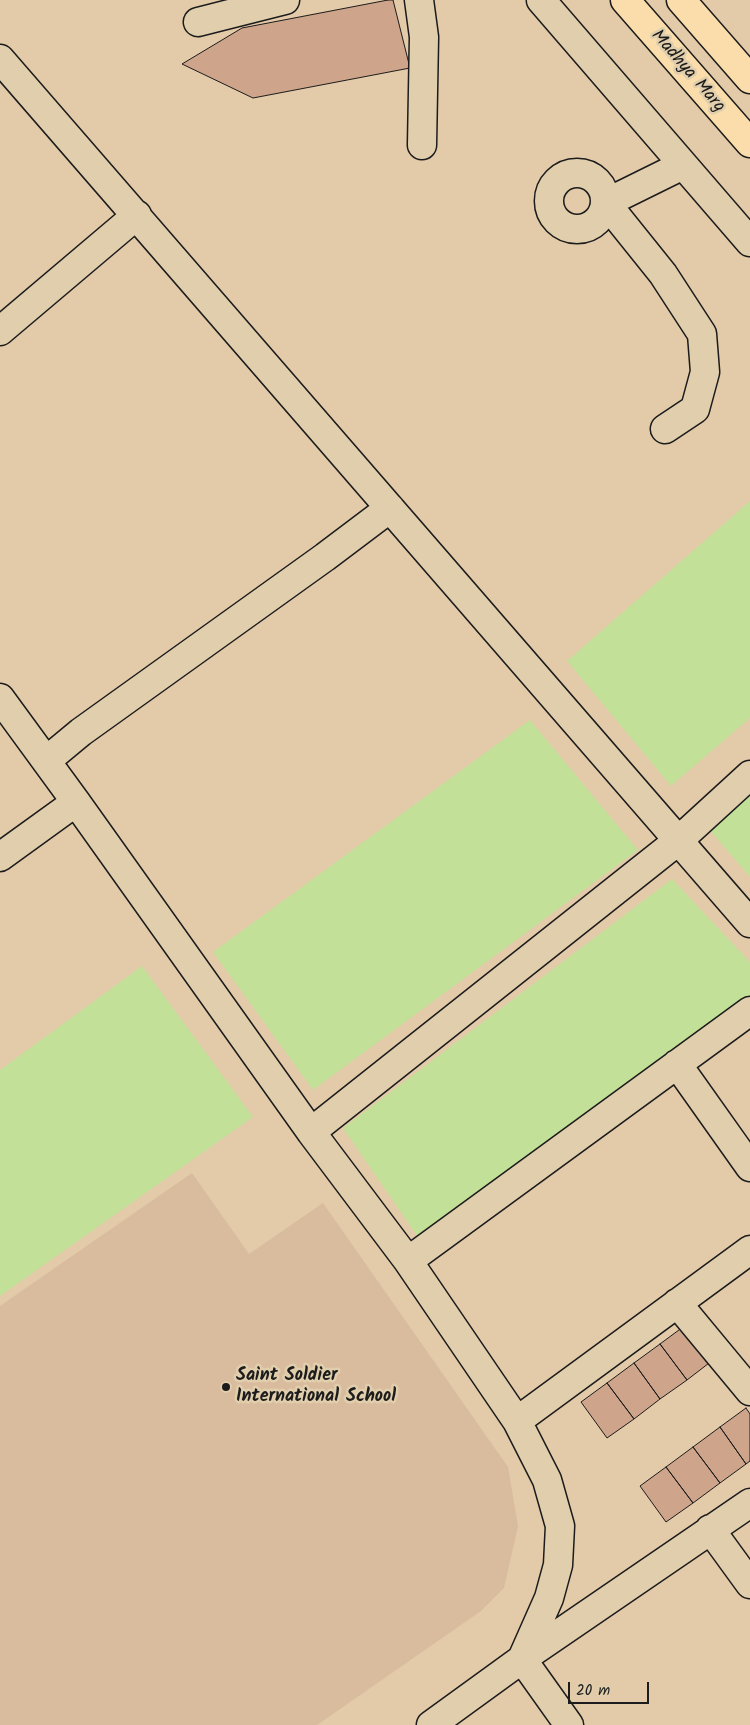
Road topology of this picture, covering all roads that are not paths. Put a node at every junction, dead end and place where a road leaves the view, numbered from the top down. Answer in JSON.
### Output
{"nodes":[{"id":1,"x":285,"y":0,"type":"edge"},
{"id":2,"x":419,"y":0,"type":"edge"},
{"id":3,"x":540,"y":0,"type":"edge"},
{"id":4,"x":625,"y":0,"type":"edge"},
{"id":5,"x":681,"y":0,"type":"edge"},
{"id":6,"x":198,"y":22,"type":"dead end"},
{"id":7,"x":0,"y":59,"type":"edge"},
{"id":8,"x":750,"y":79,"type":"edge"},
{"id":9,"x":750,"y":143,"type":"edge"},
{"id":10,"x":422,"y":145,"type":"dead end"},
{"id":11,"x":683,"y":165,"type":"junction"},
{"id":12,"x":137,"y":215,"type":"junction"},
{"id":13,"x":750,"y":242,"type":"edge"},
{"id":14,"x":0,"y":331,"type":"edge"},
{"id":15,"x":665,"y":429,"type":"dead end"},
{"id":16,"x":390,"y":508,"type":"junction"},
{"id":17,"x":0,"y":698,"type":"edge"},
{"id":18,"x":46,"y":761,"type":"junction"},
{"id":19,"x":750,"y":775,"type":"edge"},
{"id":20,"x":76,"y":802,"type":"junction"},
{"id":21,"x":679,"y":840,"type":"junction"},
{"id":22,"x":0,"y":857,"type":"edge"},
{"id":23,"x":750,"y":923,"type":"edge"},
{"id":24,"x":750,"y":1011,"type":"edge"},
{"id":25,"x":677,"y":1064,"type":"junction"},
{"id":26,"x":311,"y":1132,"type":"junction"},
{"id":27,"x":750,"y":1167,"type":"edge"},
{"id":28,"x":750,"y":1250,"type":"edge"},
{"id":29,"x":408,"y":1261,"type":"junction"},
{"id":30,"x":677,"y":1303,"type":"junction"},
{"id":31,"x":750,"y":1391,"type":"edge"},
{"id":32,"x":517,"y":1420,"type":"junction"},
{"id":33,"x":750,"y":1503,"type":"edge"},
{"id":34,"x":710,"y":1530,"type":"junction"},
{"id":35,"x":750,"y":1584,"type":"edge"},
{"id":36,"x":522,"y":1659,"type":"junction"},
{"id":37,"x":431,"y":1725,"type":"edge"},
{"id":38,"x":569,"y":1725,"type":"edge"}],
"edges":[{"from":1,"to":6,"type":"street"},
{"from":2,"to":10,"type":"street"},
{"from":3,"to":11,"type":"street"},
{"from":4,"to":9,"type":"main road","name":"Madhya Marg"},
{"from":5,"to":8,"type":"main road"},
{"from":7,"to":12,"type":"street"},
{"from":11,"to":13,"type":"street"},
{"from":11,"to":15,"type":"street"},
{"from":12,"to":14,"type":"street"},
{"from":12,"to":16,"type":"street"},
{"from":16,"to":18,"type":"street"},
{"from":16,"to":21,"type":"street"},
{"from":17,"to":18,"type":"street"},
{"from":18,"to":20,"type":"street"},
{"from":19,"to":21,"type":"street"},
{"from":20,"to":22,"type":"street"},
{"from":20,"to":26,"type":"street"},
{"from":21,"to":23,"type":"street"},
{"from":21,"to":26,"type":"street"},
{"from":24,"to":25,"type":"street"},
{"from":25,"to":27,"type":"street"},
{"from":25,"to":29,"type":"street"},
{"from":26,"to":29,"type":"street"},
{"from":28,"to":30,"type":"street"},
{"from":29,"to":32,"type":"street"},
{"from":30,"to":31,"type":"street"},
{"from":30,"to":32,"type":"street"},
{"from":32,"to":36,"type":"street"},
{"from":33,"to":34,"type":"street"},
{"from":34,"to":35,"type":"street"},
{"from":34,"to":36,"type":"street"},
{"from":36,"to":37,"type":"street"},
{"from":36,"to":38,"type":"street"}]}
